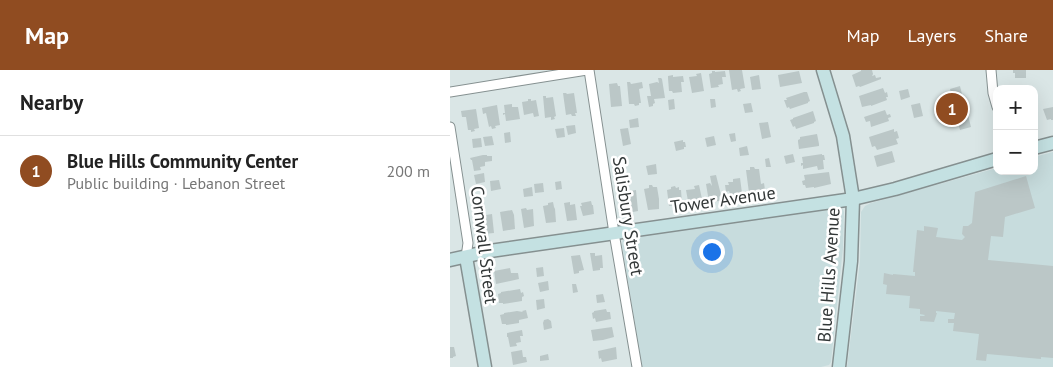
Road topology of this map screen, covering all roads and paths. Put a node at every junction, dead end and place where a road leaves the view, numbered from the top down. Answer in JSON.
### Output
{"nodes":[{"id":1,"x":588,"y":70,"type":"edge"},
{"id":2,"x":823,"y":70,"type":"edge"},
{"id":3,"x":991,"y":70,"type":"edge"},
{"id":4,"x":993,"y":91,"type":"edge"},
{"id":5,"x":450,"y":92,"type":"edge"},
{"id":6,"x":450,"y":127,"type":"edge"},
{"id":7,"x":1053,"y":143,"type":"edge"},
{"id":8,"x":1038,"y":147,"type":"edge"},
{"id":9,"x":993,"y":160,"type":"edge"},
{"id":10,"x":852,"y":199,"type":"junction"},
{"id":11,"x":614,"y":233,"type":"junction"},
{"id":12,"x":466,"y":257,"type":"junction"},
{"id":13,"x":450,"y":260,"type":"edge"},
{"id":14,"x":485,"y":367,"type":"edge"},
{"id":15,"x":637,"y":367,"type":"edge"},
{"id":16,"x":840,"y":367,"type":"edge"}],
"edges":[{"from":1,"to":5,"type":"street"},
{"from":1,"to":11,"type":"street","name":"Salisbury Street"},
{"from":2,"to":10,"type":"main road","name":"Blue Hills Avenue"},
{"from":3,"to":4,"type":"street"},
{"from":6,"to":12,"type":"street","name":"Cornwall Street"},
{"from":7,"to":8,"type":"main road"},
{"from":9,"to":10,"type":"main road","name":"Tower Avenue"},
{"from":10,"to":11,"type":"main road","name":"Tower Avenue"},
{"from":10,"to":16,"type":"main road","name":"Blue Hills Avenue"},
{"from":11,"to":12,"type":"main road","name":"Tower Avenue"},
{"from":11,"to":15,"type":"street","name":"Salisbury Street"},
{"from":12,"to":13,"type":"main road","name":"Tower Avenue"},
{"from":12,"to":14,"type":"main road","name":"Cornwall Street"}]}
